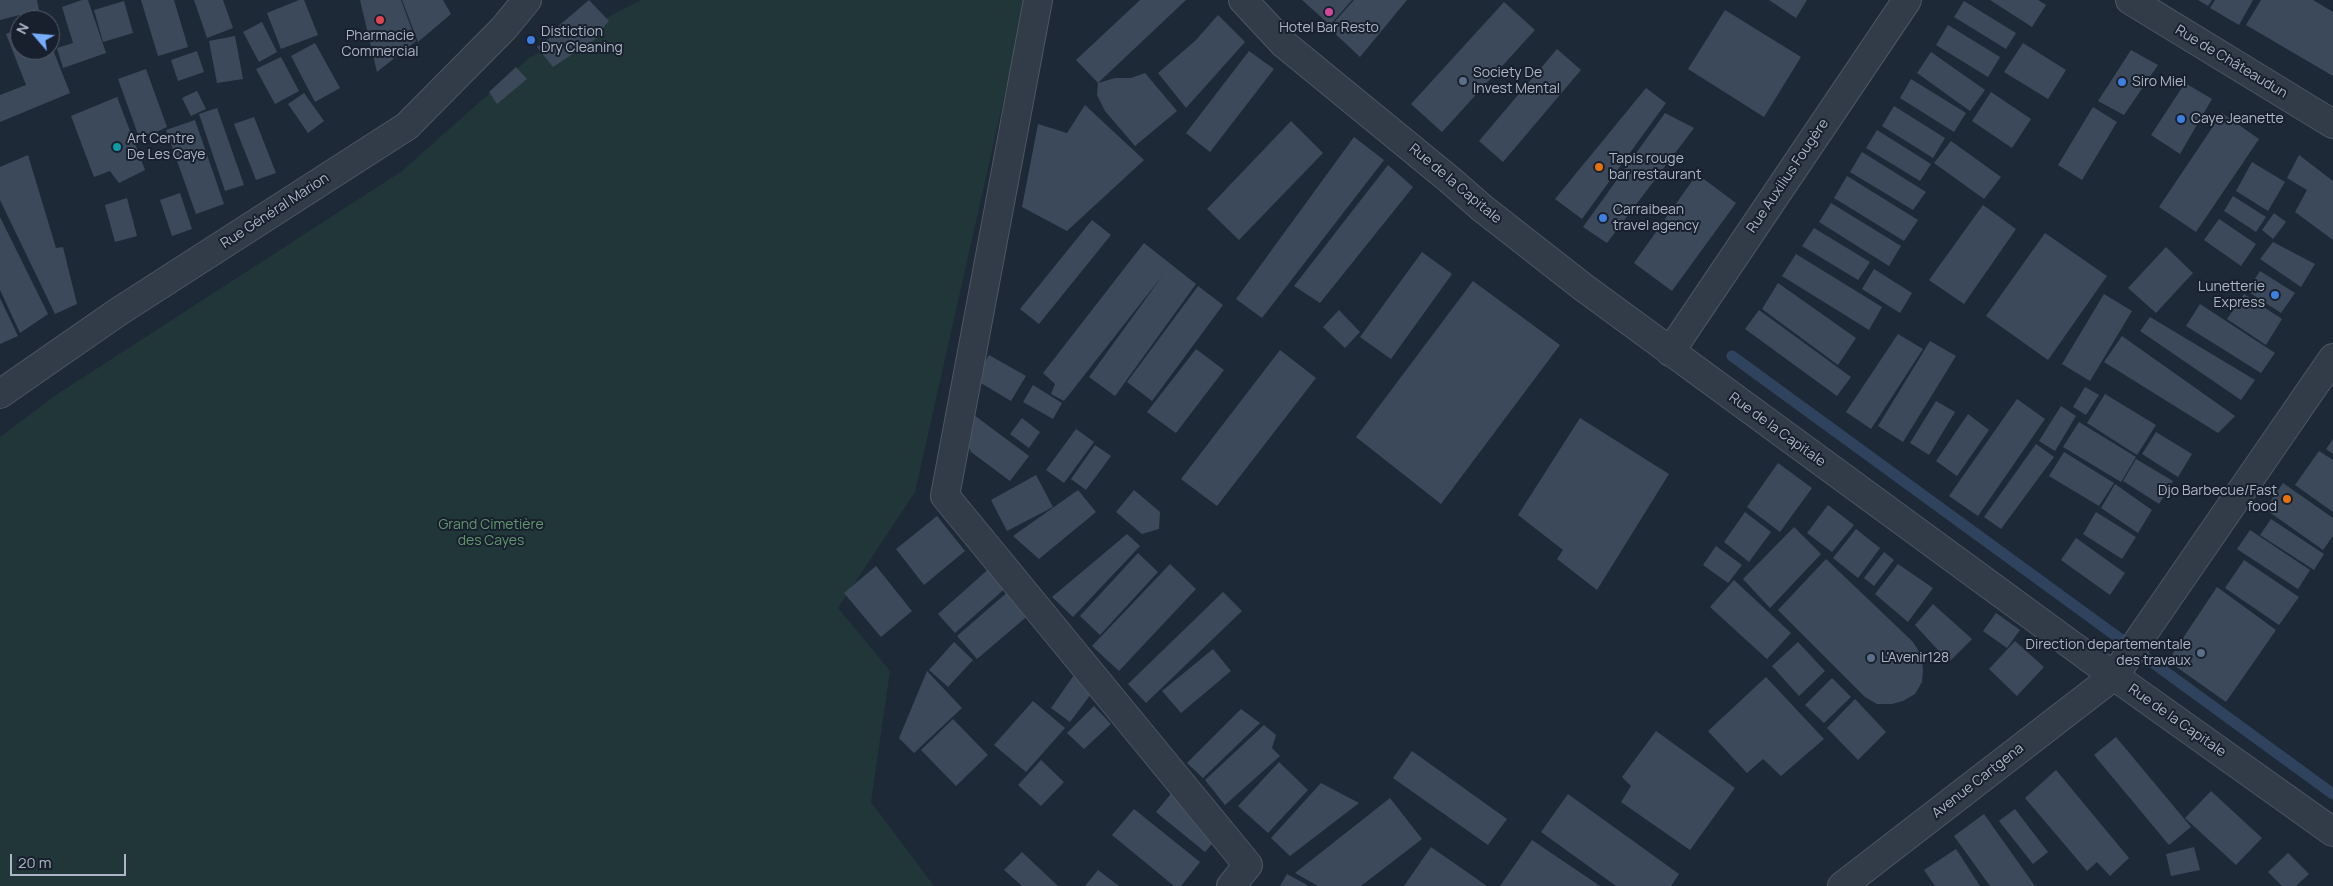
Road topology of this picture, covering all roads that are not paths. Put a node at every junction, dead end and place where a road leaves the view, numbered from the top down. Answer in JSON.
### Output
{"nodes":[{"id":1,"x":526,"y":0,"type":"edge"},
{"id":2,"x":1038,"y":0,"type":"edge"},
{"id":3,"x":1243,"y":0,"type":"edge"},
{"id":4,"x":1907,"y":0,"type":"edge"},
{"id":5,"x":2130,"y":0,"type":"edge"},
{"id":6,"x":2333,"y":124,"type":"edge"},
{"id":7,"x":1670,"y":352,"type":"junction"},
{"id":8,"x":2333,"y":358,"type":"edge"},
{"id":9,"x":0,"y":394,"type":"edge"},
{"id":10,"x":2114,"y":676,"type":"junction"},
{"id":11,"x":2333,"y":832,"type":"edge"},
{"id":12,"x":1231,"y":886,"type":"edge"},
{"id":13,"x":1842,"y":886,"type":"edge"}],
"edges":[{"from":1,"to":9,"type":"street","name":"Rue Général Marion"},
{"from":2,"to":12,"type":"street"},
{"from":3,"to":7,"type":"street","name":"Rue de la Capitale"},
{"from":4,"to":7,"type":"street","name":"Rue Auxilius Fougère"},
{"from":5,"to":6,"type":"street","name":"Rue de Châteaudun"},
{"from":7,"to":10,"type":"street","name":"Rue de la Capitale"},
{"from":8,"to":10,"type":"street","name":"Avenue Cartgena"},
{"from":10,"to":11,"type":"street","name":"Rue de la Capitale"},
{"from":10,"to":13,"type":"street","name":"Avenue Cartgena"}]}
